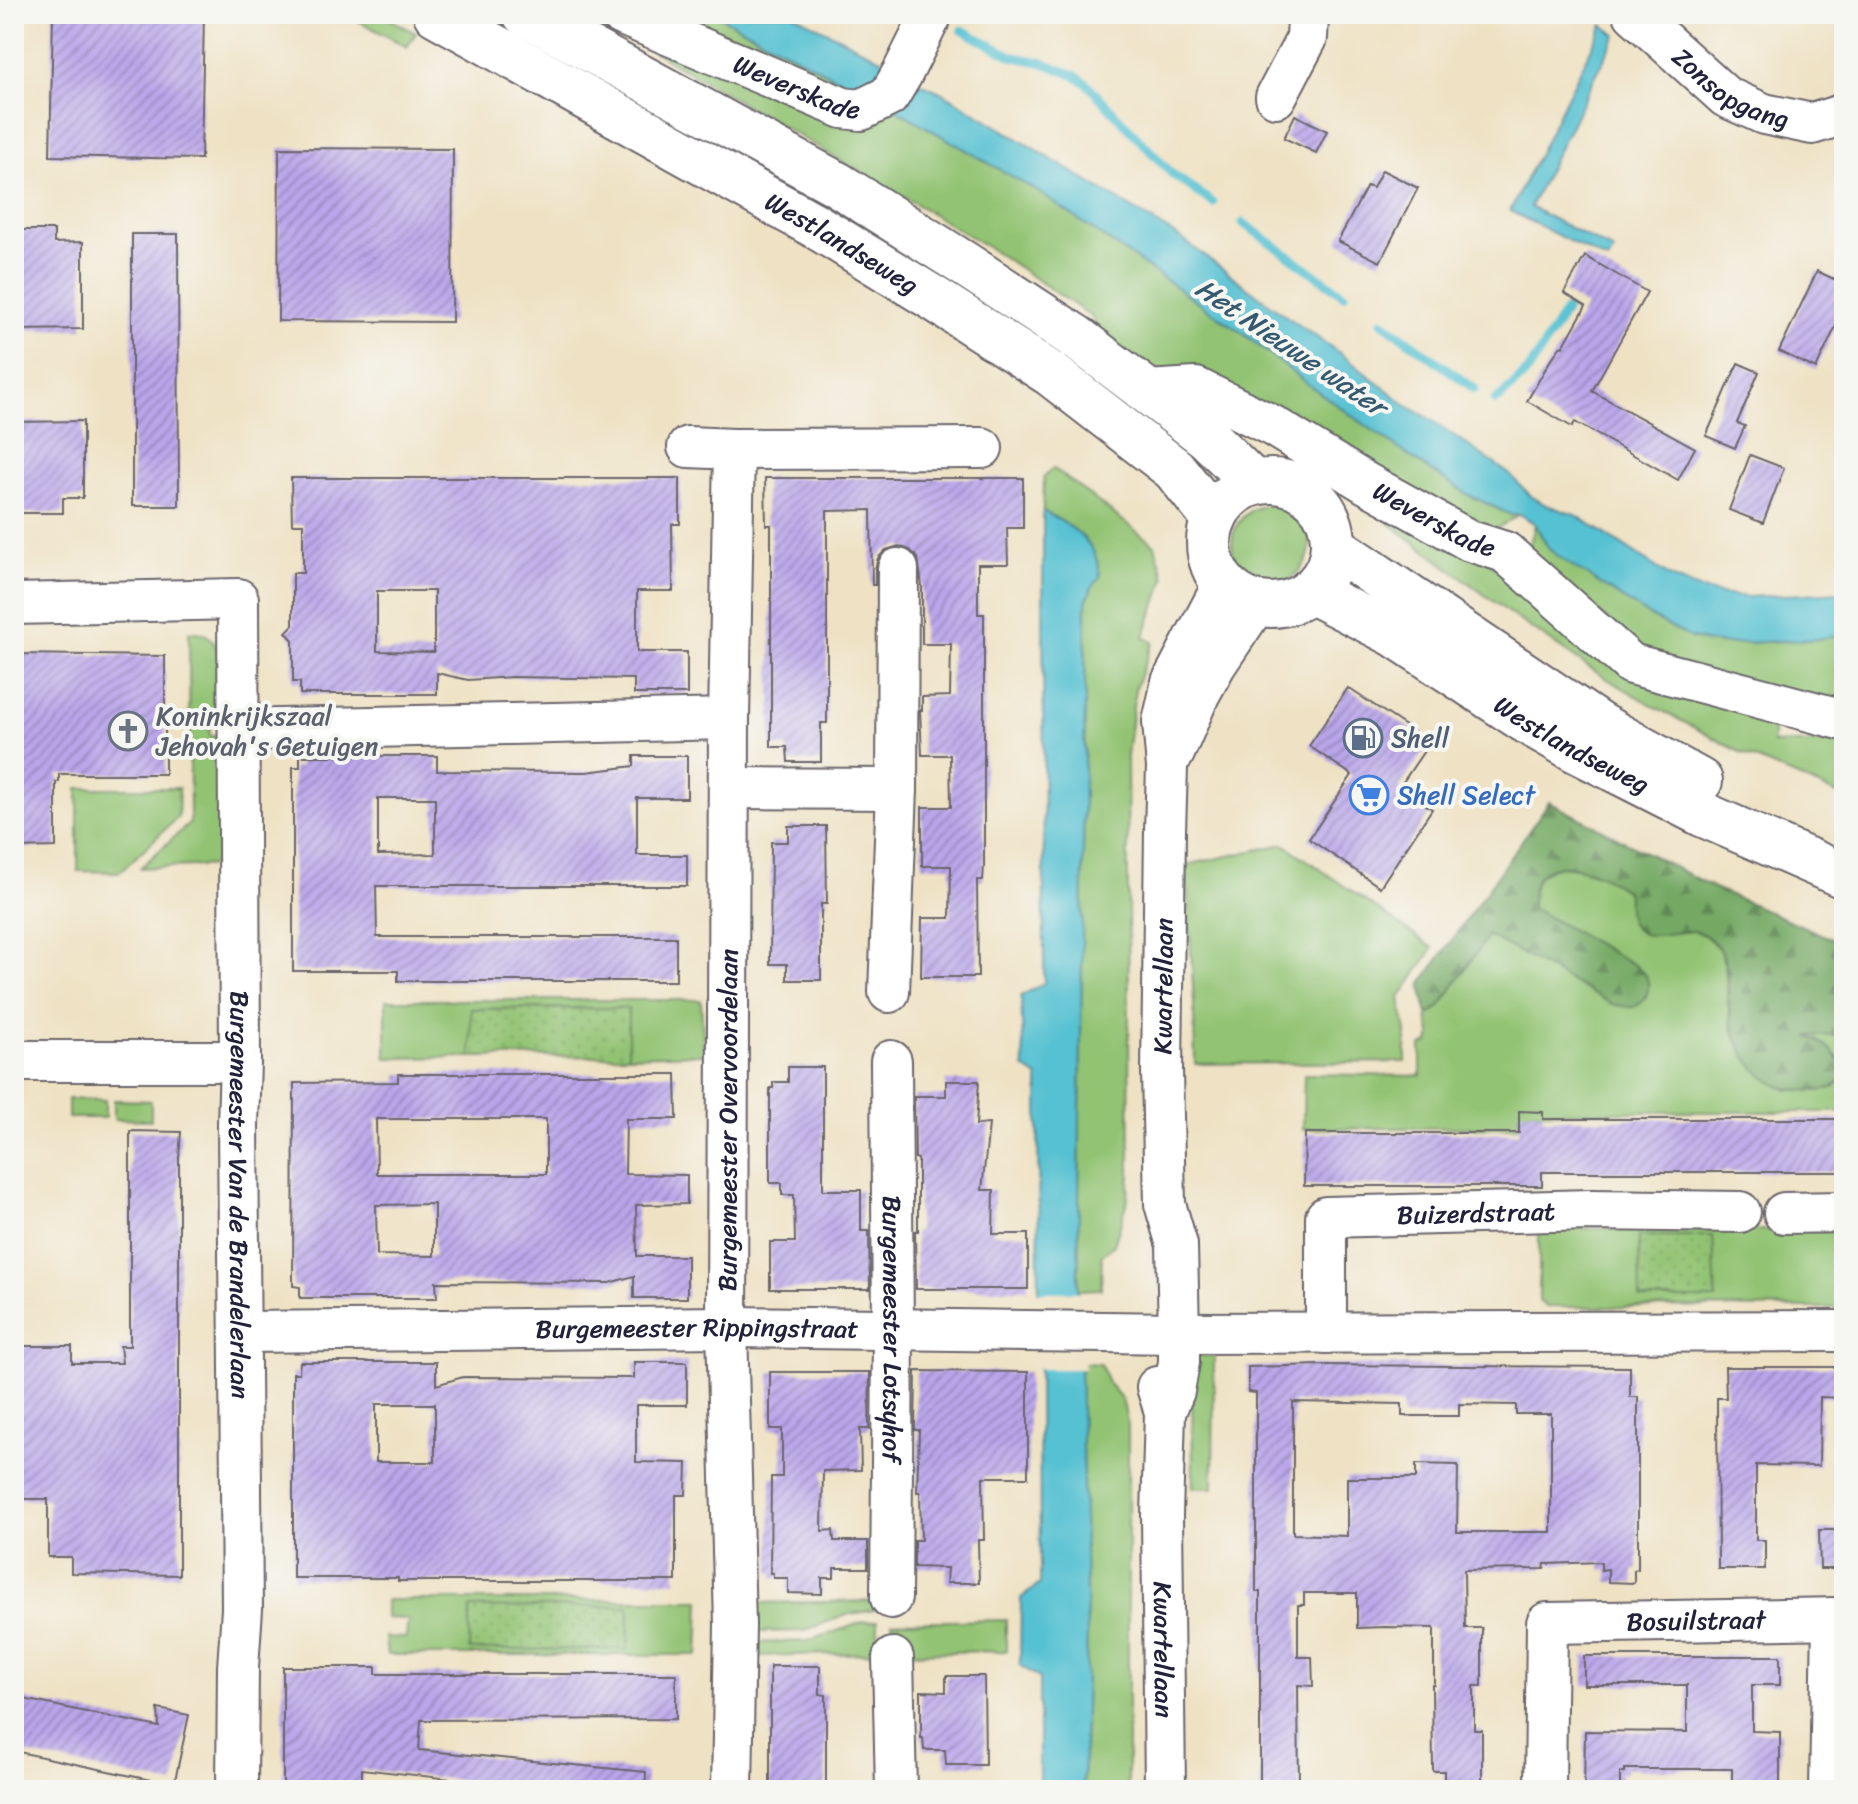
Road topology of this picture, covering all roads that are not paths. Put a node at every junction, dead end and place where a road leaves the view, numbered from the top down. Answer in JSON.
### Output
{"nodes":[{"id":1,"x":436,"y":14,"type":"edge"},
{"id":2,"x":525,"y":14,"type":"edge"},
{"id":3,"x":620,"y":14,"type":"edge"},
{"id":4,"x":932,"y":14,"type":"edge"},
{"id":5,"x":1305,"y":14,"type":"edge"},
{"id":6,"x":1634,"y":14,"type":"edge"},
{"id":7,"x":502,"y":30,"type":"edge"},
{"id":8,"x":1276,"y":97,"type":"dead end"},
{"id":9,"x":1844,"y":114,"type":"edge"},
{"id":10,"x":1147,"y":391,"type":"junction"},
{"id":11,"x":688,"y":447,"type":"dead end"},
{"id":12,"x":982,"y":448,"type":"dead end"},
{"id":13,"x":734,"y":449,"type":"junction"},
{"id":14,"x":1254,"y":483,"type":"junction"},
{"id":15,"x":1214,"y":519,"type":"junction"},
{"id":16,"x":1333,"y":546,"type":"junction"},
{"id":17,"x":898,"y":569,"type":"dead end"},
{"id":18,"x":1310,"y":591,"type":"junction"},
{"id":19,"x":1241,"y":593,"type":"junction"},
{"id":20,"x":14,"y":604,"type":"edge"},
{"id":21,"x":729,"y":719,"type":"junction"},
{"id":22,"x":1844,"y":720,"type":"edge"},
{"id":23,"x":239,"y":730,"type":"junction"},
{"id":24,"x":729,"y":788,"type":"junction"},
{"id":25,"x":897,"y":789,"type":"junction"},
{"id":26,"x":1844,"y":847,"type":"edge"},
{"id":27,"x":1844,"y":876,"type":"edge"},
{"id":28,"x":889,"y":992,"type":"dead end"},
{"id":29,"x":14,"y":1061,"type":"edge"},
{"id":30,"x":240,"y":1061,"type":"junction"},
{"id":31,"x":891,"y":1061,"type":"dead end"},
{"id":32,"x":1740,"y":1212,"type":"dead end"},
{"id":33,"x":1844,"y":1212,"type":"edge"},
{"id":34,"x":1784,"y":1213,"type":"dead end"},
{"id":35,"x":727,"y":1327,"type":"junction"},
{"id":36,"x":893,"y":1330,"type":"junction"},
{"id":37,"x":1844,"y":1331,"type":"edge"},
{"id":38,"x":241,"y":1332,"type":"junction"},
{"id":39,"x":1166,"y":1332,"type":"junction"},
{"id":40,"x":1326,"y":1333,"type":"junction"},
{"id":41,"x":891,"y":1598,"type":"dead end"},
{"id":42,"x":1838,"y":1618,"type":"edge"},
{"id":43,"x":893,"y":1658,"type":"dead end"},
{"id":44,"x":237,"y":1790,"type":"edge"},
{"id":45,"x":732,"y":1790,"type":"edge"},
{"id":46,"x":896,"y":1790,"type":"edge"},
{"id":47,"x":1165,"y":1790,"type":"edge"},
{"id":48,"x":1545,"y":1790,"type":"edge"},
{"id":49,"x":1830,"y":1790,"type":"edge"}],
"edges":[{"from":1,"to":7,"type":"main road","name":"Westlandseweg"},
{"from":2,"to":10,"type":"main road","name":"Westlandseweg"},
{"from":3,"to":4,"type":"street","name":"Weverskade"},
{"from":5,"to":8,"type":"street"},
{"from":6,"to":9,"type":"street","name":"Zonsopgang"},
{"from":7,"to":15,"type":"main road","name":"Westlandseweg"},
{"from":10,"to":14,"type":"main road","name":"Westlandseweg"},
{"from":10,"to":22,"type":"street","name":"Weverskade"},
{"from":11,"to":13,"type":"street"},
{"from":12,"to":13,"type":"street"},
{"from":13,"to":21,"type":"street","name":"Burgemeester Overvoordelaan"},
{"from":14,"to":15,"type":"main road"},
{"from":14,"to":16,"type":"main road"},
{"from":15,"to":19,"type":"main road"},
{"from":16,"to":18,"type":"main road"},
{"from":16,"to":26,"type":"main road","name":"Westlandseweg"},
{"from":17,"to":25,"type":"street"},
{"from":18,"to":19,"type":"main road"},
{"from":18,"to":27,"type":"main road","name":"Westlandseweg"},
{"from":19,"to":39,"type":"street","name":"Kwartellaan"},
{"from":20,"to":23,"type":"street","name":"Burgemeester Van de Brandelerlaan"},
{"from":21,"to":23,"type":"street"},
{"from":21,"to":24,"type":"street","name":"Burgemeester Overvoordelaan"},
{"from":23,"to":30,"type":"street","name":"Burgemeester Van de Brandelerlaan"},
{"from":24,"to":25,"type":"street"},
{"from":24,"to":35,"type":"street","name":"Burgemeester Overvoordelaan"},
{"from":25,"to":28,"type":"street"},
{"from":29,"to":30,"type":"street"},
{"from":30,"to":38,"type":"street","name":"Burgemeester Van de Brandelerlaan"},
{"from":31,"to":36,"type":"street","name":"Burgemeester Lotsyhof"},
{"from":32,"to":40,"type":"street","name":"Buizerdstraat"},
{"from":33,"to":34,"type":"street"},
{"from":35,"to":36,"type":"street","name":"Burgemeester Rippingstraat"},
{"from":35,"to":38,"type":"street","name":"Burgemeester Rippingstraat"},
{"from":35,"to":45,"type":"street","name":"Burgemeester Overvoordelaan"},
{"from":36,"to":39,"type":"street","name":"Burgemeester Rippingstraat"},
{"from":36,"to":41,"type":"street","name":"Burgemeester Lotsyhof"},
{"from":37,"to":40,"type":"street"},
{"from":38,"to":44,"type":"street","name":"Burgemeester Van de Brandelerlaan"},
{"from":39,"to":40,"type":"street"},
{"from":39,"to":47,"type":"street","name":"Kwartellaan"},
{"from":42,"to":48,"type":"street","name":"Bosuilstraat"},
{"from":42,"to":49,"type":"street"},
{"from":43,"to":46,"type":"street"}]}
